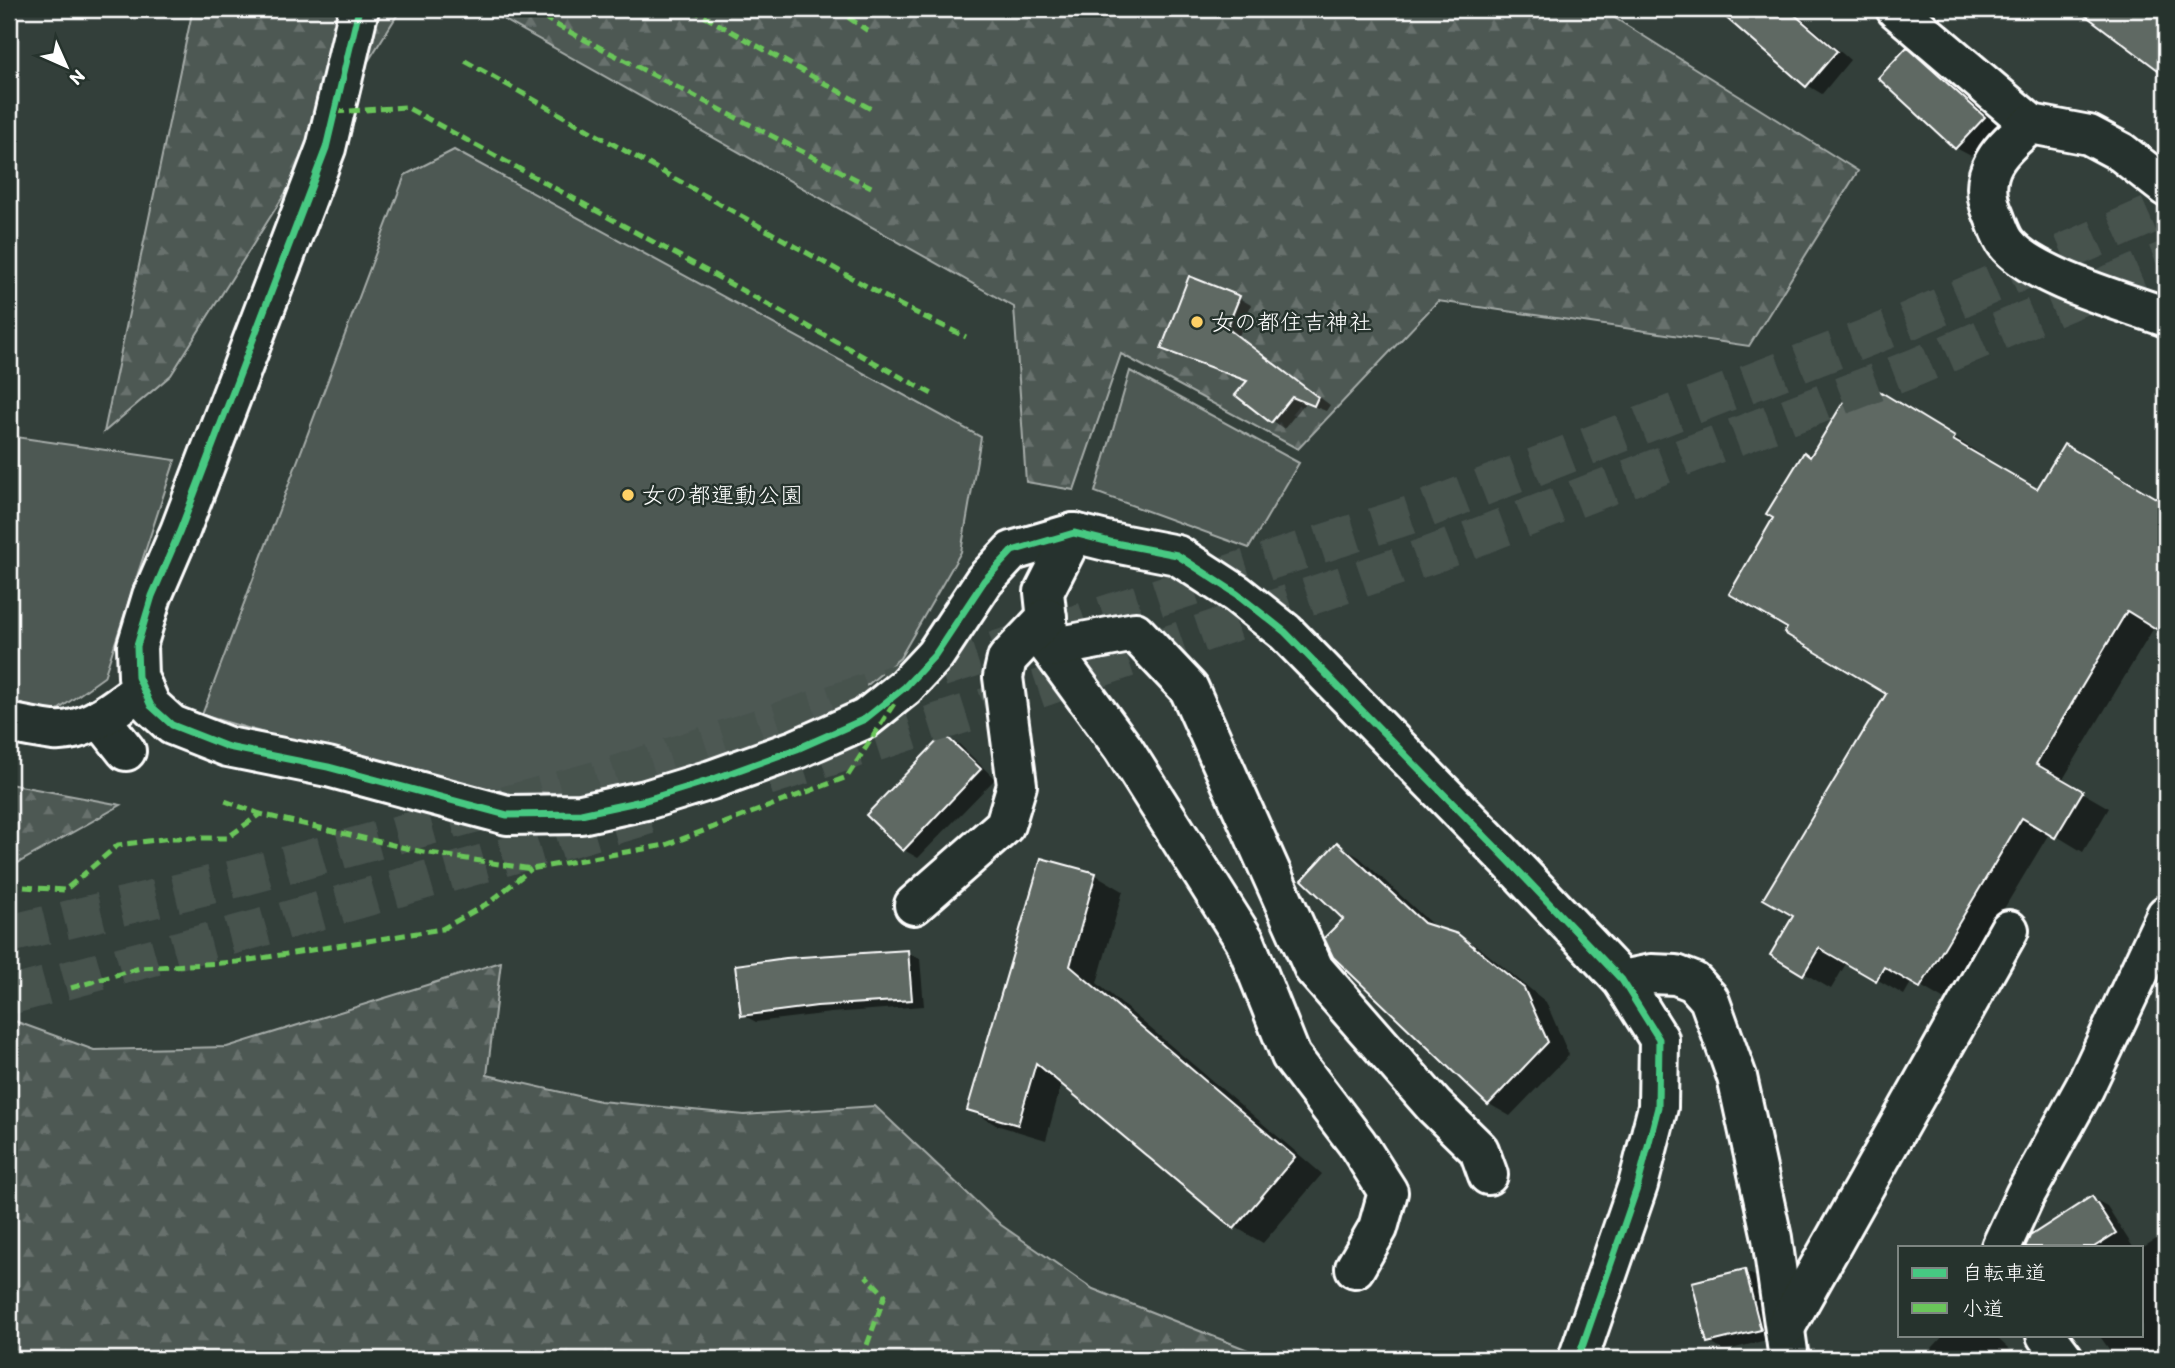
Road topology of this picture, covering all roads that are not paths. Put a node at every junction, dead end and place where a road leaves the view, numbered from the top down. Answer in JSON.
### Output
{"nodes":[{"id":1,"x":359,"y":9,"type":"edge"},
{"id":2,"x":1896,"y":9,"type":"edge"},
{"id":3,"x":2031,"y":124,"type":"junction"},
{"id":4,"x":2166,"y":187,"type":"edge"},
{"id":5,"x":2166,"y":317,"type":"edge"},
{"id":6,"x":1074,"y":533,"type":"junction"},
{"id":7,"x":1049,"y":632,"type":"junction"},
{"id":8,"x":143,"y":688,"type":"junction"},
{"id":9,"x":100,"y":718,"type":"junction"},
{"id":10,"x":9,"y":723,"type":"edge"},
{"id":11,"x":126,"y":751,"type":"dead end"},
{"id":12,"x":914,"y":905,"type":"dead end"},
{"id":13,"x":2166,"y":915,"type":"edge"},
{"id":14,"x":2009,"y":930,"type":"dead end"},
{"id":15,"x":1622,"y":980,"type":"junction"},
{"id":16,"x":1488,"y":1175,"type":"dead end"},
{"id":17,"x":2001,"y":1246,"type":"edge"},
{"id":18,"x":1355,"y":1268,"type":"dead end"},
{"id":19,"x":2047,"y":1336,"type":"edge"},
{"id":20,"x":1787,"y":1344,"type":"edge"},
{"id":21,"x":1578,"y":1359,"type":"edge"},
{"id":22,"x":2064,"y":1359,"type":"edge"}],
"edges":[{"from":1,"to":8,"type":"street"},
{"from":2,"to":3,"type":"street"},
{"from":3,"to":4,"type":"street"},
{"from":3,"to":5,"type":"street"},
{"from":6,"to":7,"type":"street"},
{"from":6,"to":8,"type":"street"},
{"from":6,"to":15,"type":"street"},
{"from":7,"to":12,"type":"street"},
{"from":7,"to":16,"type":"street"},
{"from":7,"to":18,"type":"street"},
{"from":8,"to":9,"type":"street"},
{"from":9,"to":10,"type":"street"},
{"from":9,"to":11,"type":"street"},
{"from":13,"to":17,"type":"street"},
{"from":14,"to":20,"type":"street"},
{"from":15,"to":20,"type":"street"},
{"from":15,"to":21,"type":"street"},
{"from":19,"to":22,"type":"street"}]}
